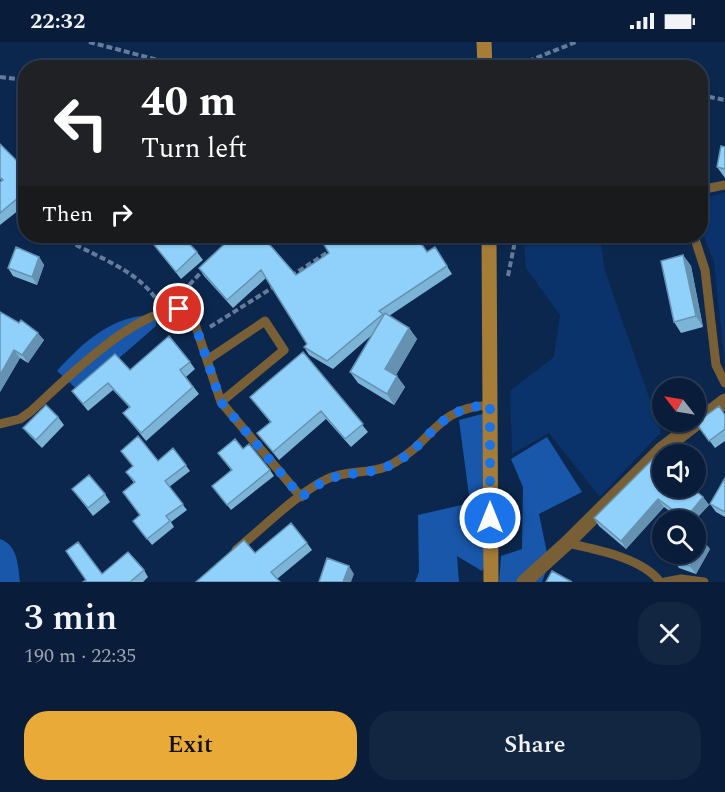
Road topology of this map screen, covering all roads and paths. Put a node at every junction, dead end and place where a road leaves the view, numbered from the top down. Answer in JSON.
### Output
{"nodes":[{"id":1,"x":89,"y":42,"type":"edge"},
{"id":2,"x":484,"y":42,"type":"edge"},
{"id":3,"x":576,"y":42,"type":"edge"},
{"id":4,"x":158,"y":60,"type":"edge"},
{"id":5,"x":485,"y":60,"type":"edge"},
{"id":6,"x":531,"y":60,"type":"edge"},
{"id":7,"x":0,"y":77,"type":"edge"},
{"id":8,"x":18,"y":79,"type":"edge"},
{"id":9,"x":708,"y":97,"type":"edge"},
{"id":10,"x":725,"y":100,"type":"edge"},
{"id":11,"x":725,"y":185,"type":"edge"},
{"id":12,"x":708,"y":188,"type":"edge"},
{"id":13,"x":73,"y":243,"type":"edge"},
{"id":14,"x":489,"y":243,"type":"edge"},
{"id":15,"x":696,"y":243,"type":"edge"},
{"id":16,"x":334,"y":248,"type":"edge"},
{"id":17,"x":212,"y":260,"type":"edge"},
{"id":18,"x":286,"y":279,"type":"edge"},
{"id":19,"x":277,"y":285,"type":"edge"},
{"id":20,"x":164,"y":312,"type":"junction"},
{"id":21,"x":200,"y":334,"type":"junction"},
{"id":22,"x":207,"y":360,"type":"junction"},
{"id":23,"x":725,"y":383,"type":"edge"},
{"id":24,"x":725,"y":401,"type":"edge"},
{"id":25,"x":221,"y":402,"type":"junction"},
{"id":26,"x":490,"y":405,"type":"junction"},
{"id":27,"x":0,"y":424,"type":"edge"},
{"id":28,"x":301,"y":497,"type":"junction"},
{"id":29,"x":567,"y":543,"type":"junction"},
{"id":30,"x":231,"y":554,"type":"edge"},
{"id":31,"x":491,"y":582,"type":"edge"},
{"id":32,"x":524,"y":582,"type":"edge"},
{"id":33,"x":660,"y":582,"type":"edge"},
{"id":34,"x":665,"y":582,"type":"edge"},
{"id":35,"x":705,"y":582,"type":"edge"}],
"edges":[{"from":1,"to":4,"type":"path"},
{"from":2,"to":5,"type":"main road"},
{"from":3,"to":6,"type":"path"},
{"from":7,"to":8,"type":"path"},
{"from":9,"to":10,"type":"path"},
{"from":11,"to":12,"type":"lane"},
{"from":13,"to":20,"type":"path"},
{"from":14,"to":26,"type":"main road"},
{"from":15,"to":23,"type":"lane"},
{"from":16,"to":18,"type":"path"},
{"from":17,"to":20,"type":"path"},
{"from":19,"to":21,"type":"path"},
{"from":20,"to":21,"type":"lane"},
{"from":20,"to":27,"type":"lane"},
{"from":21,"to":22,"type":"lane"},
{"from":22,"to":25,"type":"lane"},
{"from":22,"to":25,"type":"lane"},
{"from":24,"to":29,"type":"street"},
{"from":25,"to":28,"type":"lane"},
{"from":26,"to":28,"type":"lane"},
{"from":26,"to":31,"type":"main road"},
{"from":28,"to":30,"type":"lane"},
{"from":29,"to":32,"type":"street"},
{"from":29,"to":33,"type":"lane"},
{"from":34,"to":35,"type":"lane"}]}
